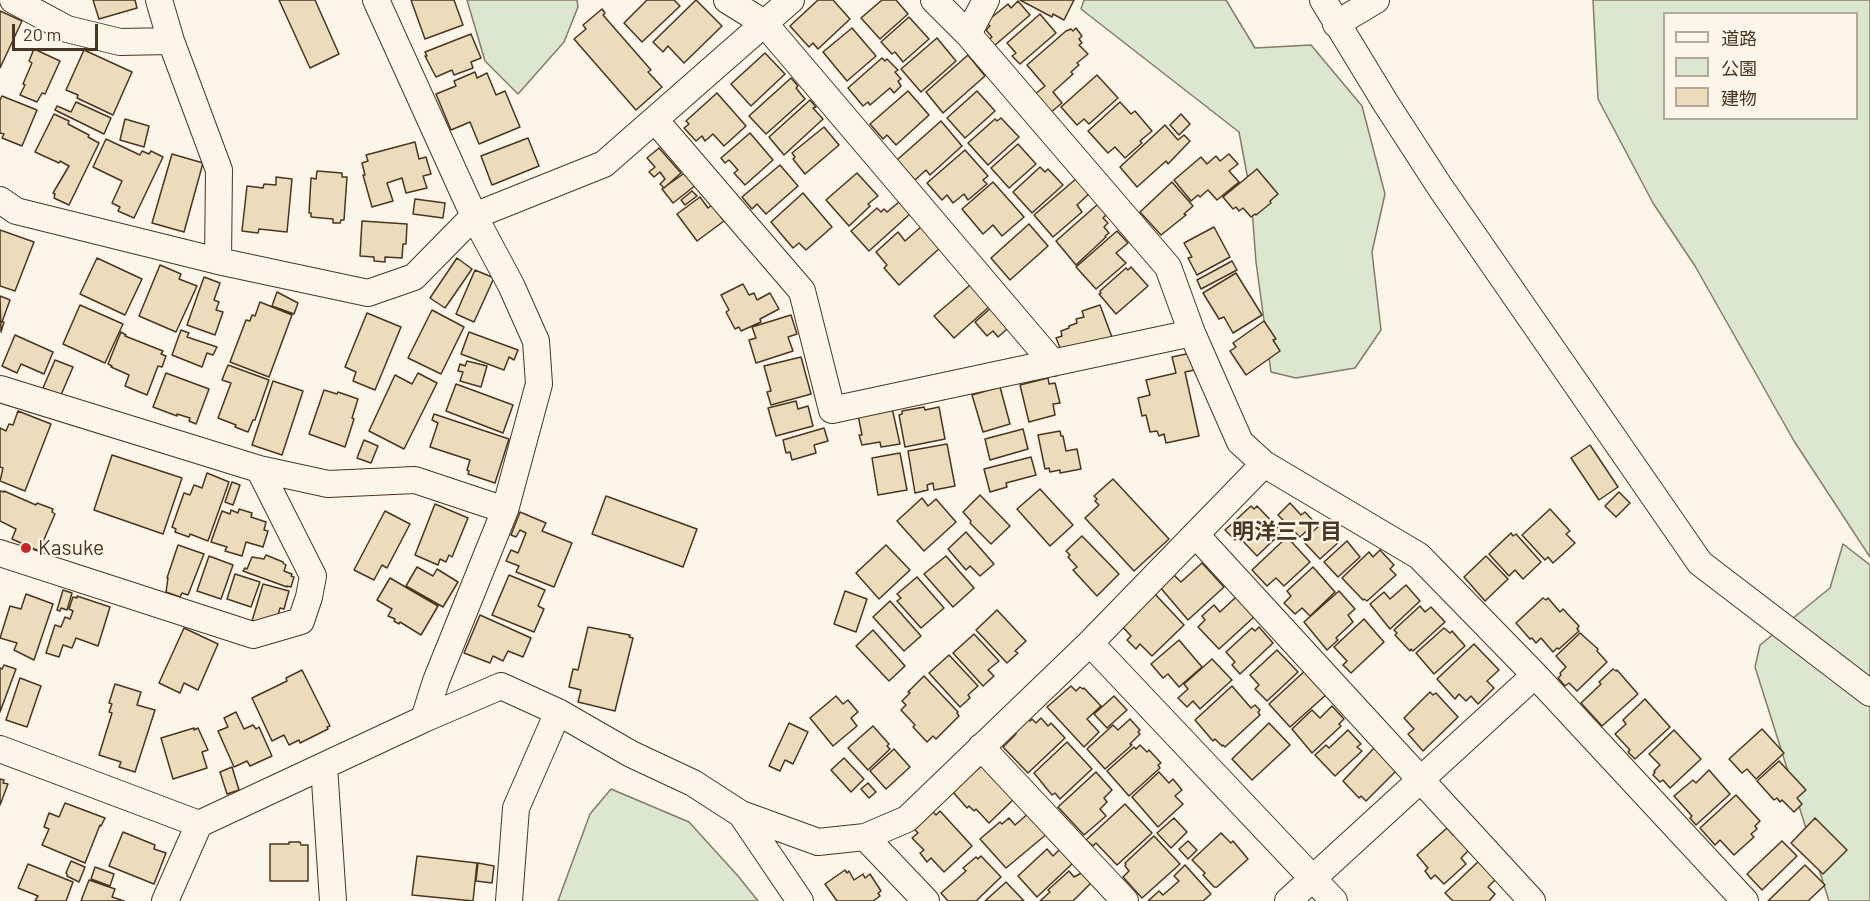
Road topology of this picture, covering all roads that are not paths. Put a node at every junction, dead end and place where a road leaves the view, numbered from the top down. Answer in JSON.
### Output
{"nodes":[{"id":1,"x":13,"y":0,"type":"edge"},
{"id":2,"x":159,"y":0,"type":"edge"},
{"id":3,"x":376,"y":0,"type":"edge"},
{"id":4,"x":727,"y":0,"type":"edge"},
{"id":5,"x":791,"y":0,"type":"edge"},
{"id":6,"x":934,"y":0,"type":"edge"},
{"id":7,"x":986,"y":0,"type":"edge"},
{"id":8,"x":1323,"y":0,"type":"edge"},
{"id":9,"x":1376,"y":0,"type":"edge"},
{"id":10,"x":764,"y":23,"type":"junction"},
{"id":11,"x":1336,"y":24,"type":"junction"},
{"id":12,"x":968,"y":34,"type":"junction"},
{"id":13,"x":171,"y":40,"type":"junction"},
{"id":14,"x":655,"y":120,"type":"junction"},
{"id":15,"x":0,"y":200,"type":"edge"},
{"id":16,"x":474,"y":216,"type":"junction"},
{"id":17,"x":218,"y":261,"type":"junction"},
{"id":18,"x":1192,"y":333,"type":"junction"},
{"id":19,"x":1053,"y":363,"type":"junction"},
{"id":20,"x":0,"y":388,"type":"edge"},
{"id":21,"x":1264,"y":464,"type":"junction"},
{"id":22,"x":259,"y":469,"type":"junction"},
{"id":23,"x":505,"y":510,"type":"junction"},
{"id":24,"x":1196,"y":535,"type":"junction"},
{"id":25,"x":0,"y":553,"type":"edge"},
{"id":26,"x":1090,"y":643,"type":"junction"},
{"id":27,"x":1535,"y":675,"type":"junction"},
{"id":28,"x":1870,"y":693,"type":"edge"},
{"id":29,"x":558,"y":712,"type":"junction"},
{"id":30,"x":424,"y":719,"type":"junction"},
{"id":31,"x":981,"y":747,"type":"junction"},
{"id":32,"x":0,"y":749,"type":"edge"},
{"id":33,"x":324,"y":766,"type":"junction"},
{"id":34,"x":1421,"y":780,"type":"junction"},
{"id":35,"x":741,"y":814,"type":"junction"},
{"id":36,"x":199,"y":824,"type":"junction"},
{"id":37,"x":866,"y":837,"type":"junction"},
{"id":38,"x":1312,"y":879,"type":"junction"},
{"id":39,"x":165,"y":901,"type":"edge"},
{"id":40,"x":333,"y":901,"type":"edge"},
{"id":41,"x":509,"y":901,"type":"edge"},
{"id":42,"x":800,"y":901,"type":"edge"},
{"id":43,"x":926,"y":901,"type":"edge"},
{"id":44,"x":1125,"y":901,"type":"edge"},
{"id":45,"x":1288,"y":901,"type":"edge"},
{"id":46,"x":1334,"y":901,"type":"edge"},
{"id":47,"x":1532,"y":901,"type":"edge"},
{"id":48,"x":1745,"y":901,"type":"edge"}],
"edges":[{"from":1,"to":13,"type":"street"},
{"from":2,"to":13,"type":"street"},
{"from":3,"to":16,"type":"street"},
{"from":4,"to":10,"type":"street"},
{"from":5,"to":10,"type":"street"},
{"from":6,"to":12,"type":"street"},
{"from":7,"to":12,"type":"street"},
{"from":8,"to":11,"type":"street"},
{"from":9,"to":11,"type":"street"},
{"from":10,"to":14,"type":"street"},
{"from":10,"to":19,"type":"street"},
{"from":11,"to":28,"type":"street"},
{"from":12,"to":18,"type":"street"},
{"from":13,"to":17,"type":"street"},
{"from":14,"to":16,"type":"street"},
{"from":14,"to":19,"type":"street"},
{"from":15,"to":17,"type":"street"},
{"from":16,"to":17,"type":"street"},
{"from":16,"to":23,"type":"street"},
{"from":18,"to":19,"type":"street"},
{"from":18,"to":21,"type":"street"},
{"from":20,"to":22,"type":"street"},
{"from":21,"to":24,"type":"street"},
{"from":21,"to":27,"type":"street"},
{"from":22,"to":23,"type":"street"},
{"from":22,"to":25,"type":"street"},
{"from":23,"to":30,"type":"street"},
{"from":24,"to":26,"type":"street"},
{"from":24,"to":34,"type":"street"},
{"from":26,"to":31,"type":"street"},
{"from":26,"to":38,"type":"street"},
{"from":27,"to":34,"type":"street"},
{"from":27,"to":48,"type":"street"},
{"from":29,"to":30,"type":"street"},
{"from":29,"to":35,"type":"street"},
{"from":29,"to":41,"type":"street"},
{"from":30,"to":33,"type":"street"},
{"from":31,"to":37,"type":"street"},
{"from":31,"to":44,"type":"street"},
{"from":32,"to":36,"type":"street"},
{"from":33,"to":36,"type":"street"},
{"from":33,"to":40,"type":"street"},
{"from":34,"to":38,"type":"street"},
{"from":34,"to":47,"type":"street"},
{"from":35,"to":37,"type":"street"},
{"from":35,"to":42,"type":"street"},
{"from":36,"to":39,"type":"street"},
{"from":37,"to":43,"type":"street"},
{"from":38,"to":45,"type":"street"},
{"from":38,"to":46,"type":"street"}]}
